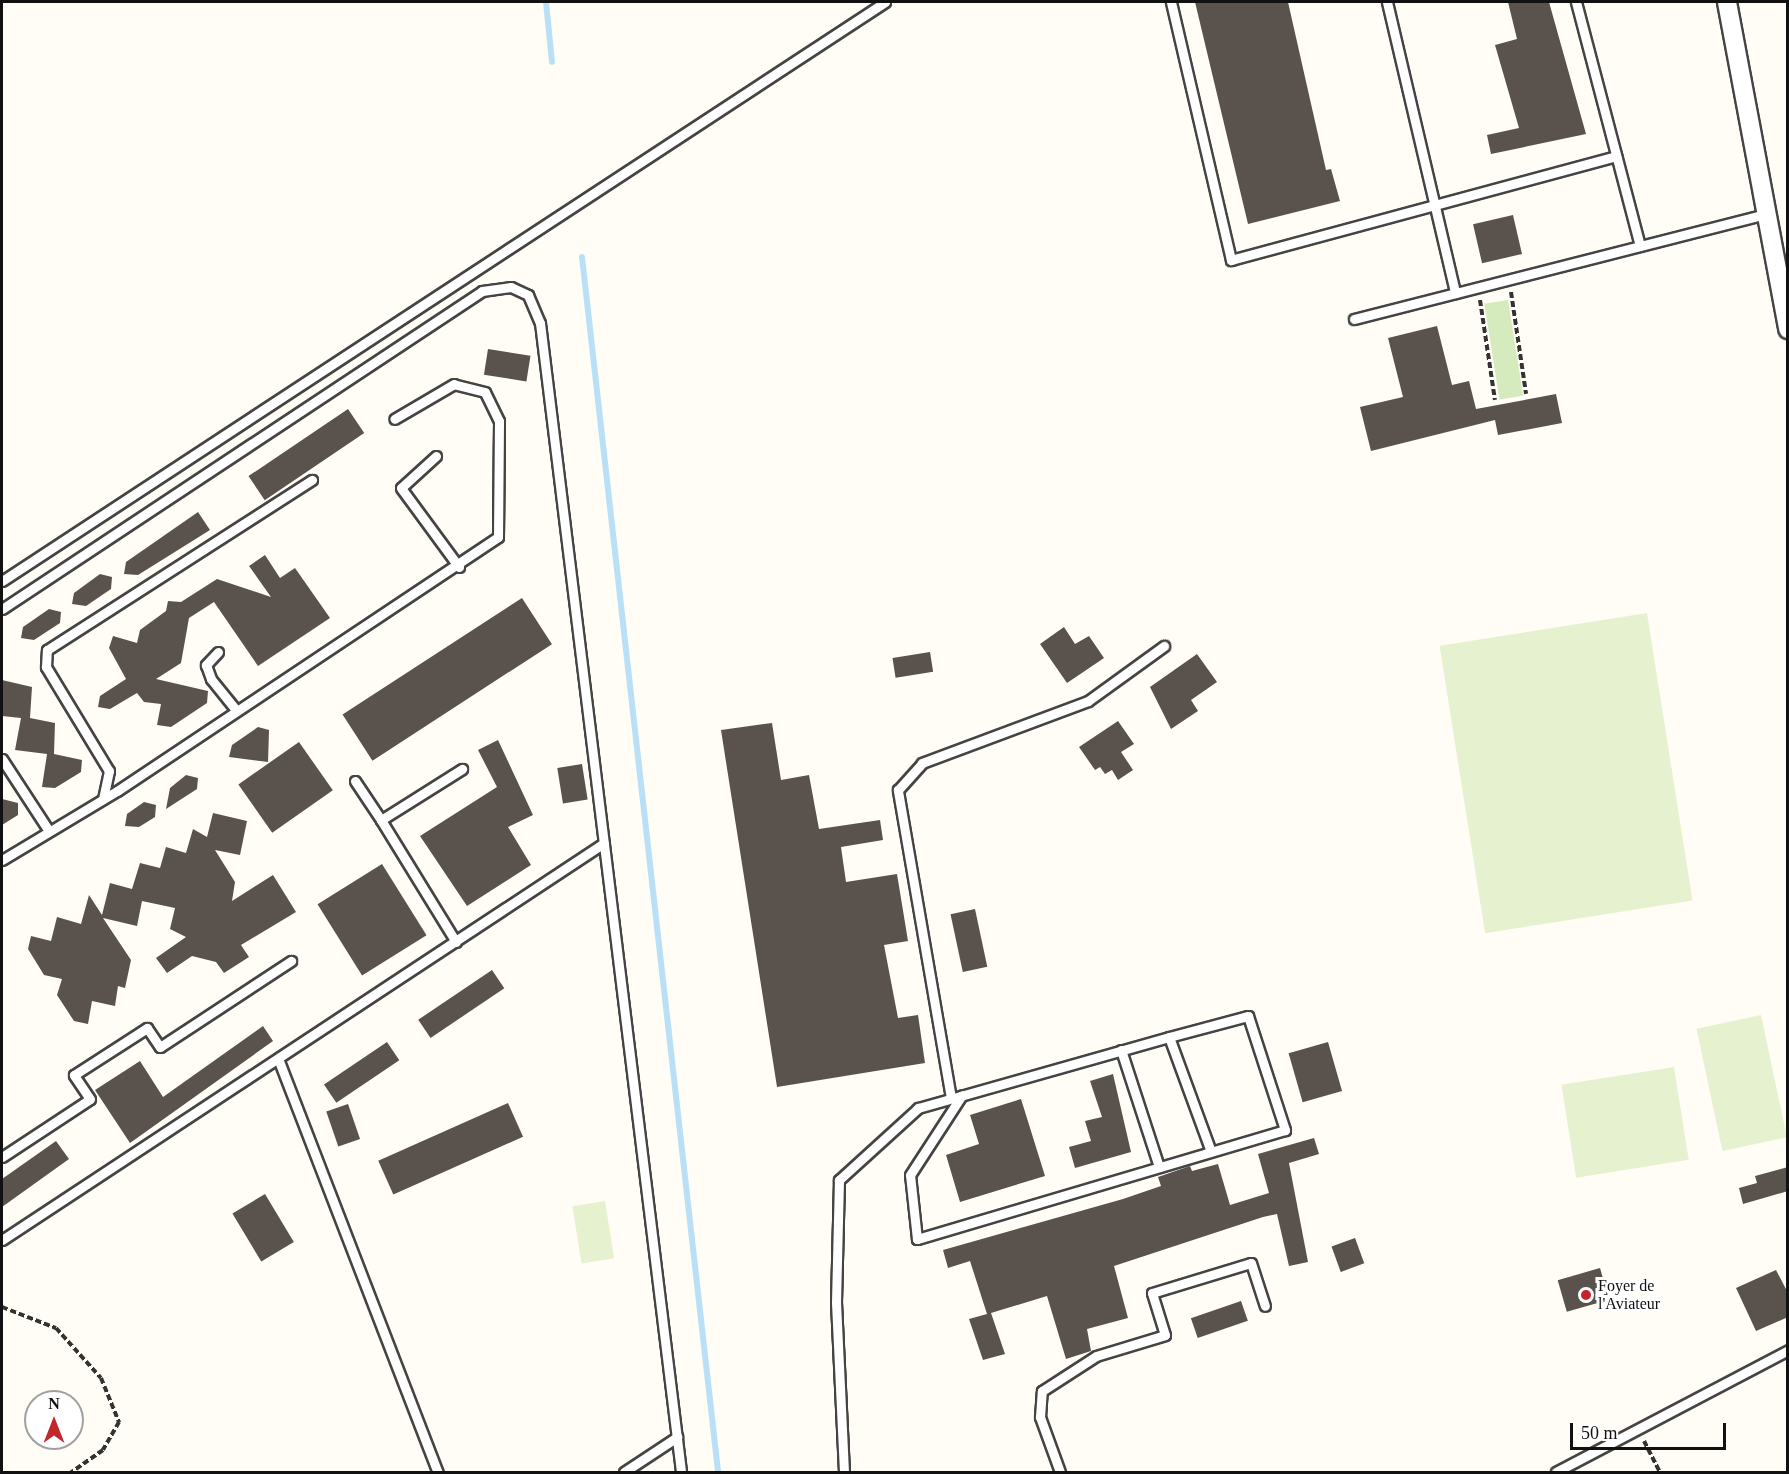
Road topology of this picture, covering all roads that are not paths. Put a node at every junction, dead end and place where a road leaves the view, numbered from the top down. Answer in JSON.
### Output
{"nodes":[{"id":1,"x":885,"y":2,"type":"edge"},
{"id":2,"x":1171,"y":2,"type":"edge"},
{"id":3,"x":1387,"y":2,"type":"edge"},
{"id":4,"x":1576,"y":2,"type":"edge"},
{"id":5,"x":1726,"y":2,"type":"edge"},
{"id":6,"x":1616,"y":156,"type":"junction"},
{"id":7,"x":1435,"y":205,"type":"junction"},
{"id":8,"x":1766,"y":214,"type":"junction"},
{"id":9,"x":1640,"y":246,"type":"junction"},
{"id":10,"x":1455,"y":293,"type":"junction"},
{"id":11,"x":1354,"y":319,"type":"dead end"},
{"id":12,"x":1788,"y":329,"type":"edge"},
{"id":13,"x":394,"y":419,"type":"dead end"},
{"id":14,"x":436,"y":456,"type":"dead end"},
{"id":15,"x":312,"y":480,"type":"dead end"},
{"id":16,"x":459,"y":567,"type":"junction"},
{"id":17,"x":2,"y":581,"type":"edge"},
{"id":18,"x":2,"y":609,"type":"edge"},
{"id":19,"x":1164,"y":646,"type":"dead end"},
{"id":20,"x":218,"y":652,"type":"dead end"},
{"id":21,"x":236,"y":710,"type":"junction"},
{"id":22,"x":2,"y":759,"type":"edge"},
{"id":23,"x":462,"y":769,"type":"dead end"},
{"id":24,"x":355,"y":781,"type":"dead end"},
{"id":25,"x":103,"y":799,"type":"junction"},
{"id":26,"x":381,"y":820,"type":"junction"},
{"id":27,"x":49,"y":831,"type":"junction"},
{"id":28,"x":604,"y":843,"type":"junction"},
{"id":29,"x":2,"y":860,"type":"edge"},
{"id":30,"x":456,"y":942,"type":"junction"},
{"id":31,"x":291,"y":961,"type":"dead end"},
{"id":32,"x":1169,"y":1037,"type":"junction"},
{"id":33,"x":1121,"y":1050,"type":"junction"},
{"id":34,"x":279,"y":1061,"type":"junction"},
{"id":35,"x":962,"y":1095,"type":"junction"},
{"id":36,"x":951,"y":1098,"type":"junction"},
{"id":37,"x":1211,"y":1152,"type":"junction"},
{"id":38,"x":2,"y":1157,"type":"edge"},
{"id":39,"x":1159,"y":1167,"type":"junction"},
{"id":40,"x":2,"y":1240,"type":"edge"},
{"id":41,"x":1265,"y":1306,"type":"dead end"},
{"id":42,"x":1788,"y":1350,"type":"edge"},
{"id":43,"x":677,"y":1437,"type":"junction"},
{"id":44,"x":438,"y":1473,"type":"edge"},
{"id":45,"x":624,"y":1473,"type":"edge"},
{"id":46,"x":681,"y":1473,"type":"edge"},
{"id":47,"x":844,"y":1473,"type":"edge"},
{"id":48,"x":1060,"y":1473,"type":"edge"},
{"id":49,"x":1556,"y":1473,"type":"edge"}],
"edges":[{"from":1,"to":17,"type":"lane"},
{"from":2,"to":7,"type":"lane"},
{"from":3,"to":7,"type":"lane"},
{"from":4,"to":6,"type":"lane"},
{"from":5,"to":8,"type":"street"},
{"from":6,"to":7,"type":"lane"},
{"from":6,"to":9,"type":"lane"},
{"from":7,"to":10,"type":"lane"},
{"from":8,"to":9,"type":"lane"},
{"from":8,"to":12,"type":"street"},
{"from":9,"to":10,"type":"lane"},
{"from":10,"to":11,"type":"lane"},
{"from":13,"to":16,"type":"lane"},
{"from":14,"to":16,"type":"lane"},
{"from":15,"to":25,"type":"lane"},
{"from":16,"to":21,"type":"lane"},
{"from":18,"to":28,"type":"lane"},
{"from":19,"to":36,"type":"lane"},
{"from":20,"to":21,"type":"lane"},
{"from":21,"to":25,"type":"lane"},
{"from":22,"to":27,"type":"lane"},
{"from":23,"to":26,"type":"lane"},
{"from":24,"to":26,"type":"lane"},
{"from":25,"to":27,"type":"lane"},
{"from":26,"to":30,"type":"lane"},
{"from":27,"to":29,"type":"lane"},
{"from":28,"to":30,"type":"lane"},
{"from":28,"to":43,"type":"lane"},
{"from":30,"to":34,"type":"lane"},
{"from":31,"to":38,"type":"lane"},
{"from":32,"to":33,"type":"lane"},
{"from":32,"to":37,"type":"lane"},
{"from":32,"to":37,"type":"lane"},
{"from":33,"to":35,"type":"lane"},
{"from":33,"to":39,"type":"lane"},
{"from":34,"to":40,"type":"lane"},
{"from":34,"to":44,"type":"lane"},
{"from":35,"to":36,"type":"lane"},
{"from":35,"to":39,"type":"lane"},
{"from":36,"to":47,"type":"lane"},
{"from":37,"to":39,"type":"lane"},
{"from":41,"to":48,"type":"lane"},
{"from":42,"to":49,"type":"lane"},
{"from":43,"to":45,"type":"lane"},
{"from":43,"to":46,"type":"lane"}]}
